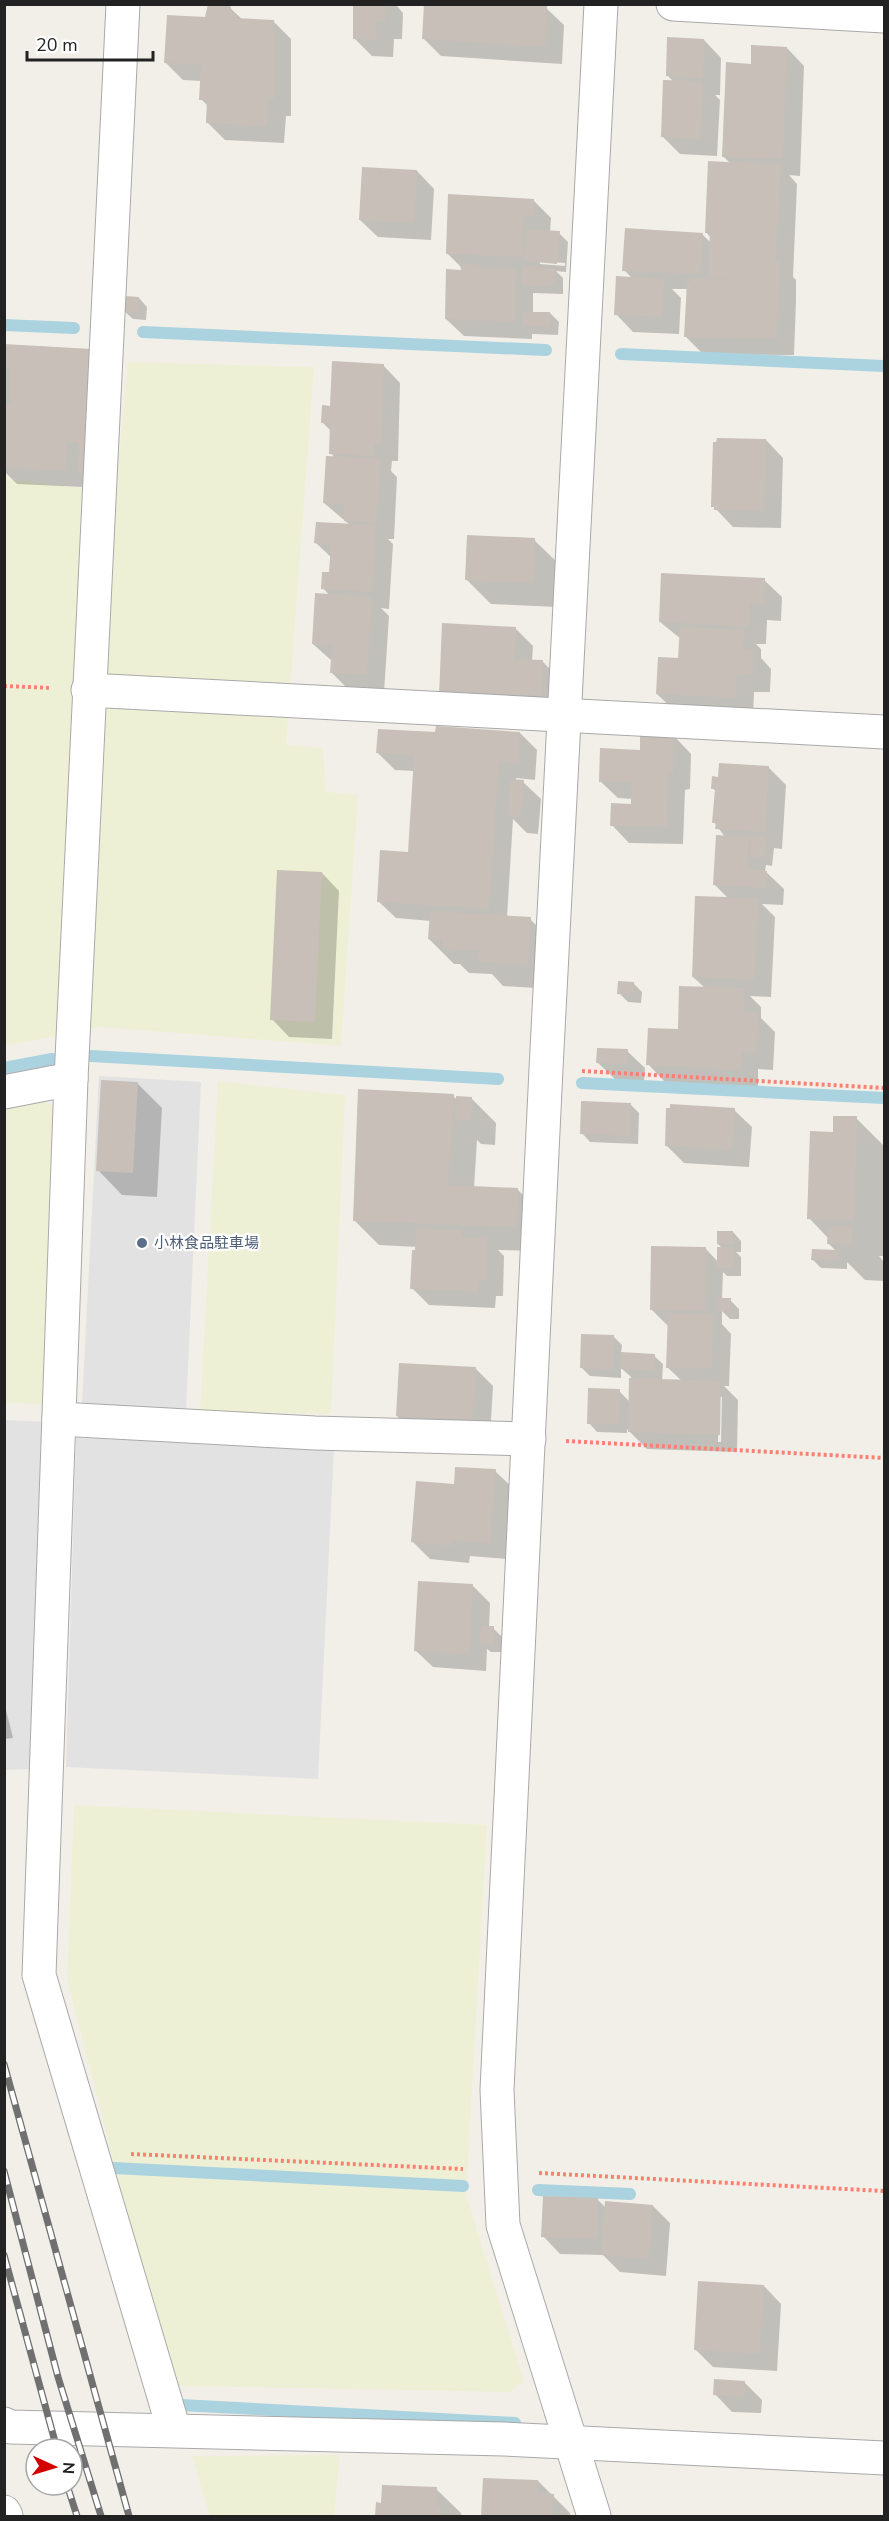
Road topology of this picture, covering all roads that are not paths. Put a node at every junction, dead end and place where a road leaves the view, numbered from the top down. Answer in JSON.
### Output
{"nodes":[{"id":1,"x":123,"y":4,"type":"edge"},
{"id":2,"x":601,"y":4,"type":"edge"},
{"id":3,"x":673,"y":4,"type":"edge"},
{"id":4,"x":885,"y":16,"type":"edge"},
{"id":5,"x":88,"y":690,"type":"junction"},
{"id":6,"x":564,"y":715,"type":"junction"},
{"id":7,"x":885,"y":732,"type":"edge"},
{"id":8,"x":71,"y":1079,"type":"junction"},
{"id":9,"x":4,"y":1092,"type":"edge"},
{"id":10,"x":59,"y":1419,"type":"junction"},
{"id":11,"x":529,"y":1439,"type":"junction"},
{"id":12,"x":4,"y":2424,"type":"edge"},
{"id":13,"x":174,"y":2430,"type":"junction"},
{"id":14,"x":570,"y":2441,"type":"junction"},
{"id":15,"x":885,"y":2458,"type":"edge"},
{"id":16,"x":4,"y":2512,"type":"edge"},
{"id":17,"x":6,"y":2517,"type":"edge"},
{"id":18,"x":594,"y":2517,"type":"edge"}],
"edges":[{"from":1,"to":5,"type":"street"},
{"from":2,"to":6,"type":"street"},
{"from":3,"to":4,"type":"street"},
{"from":5,"to":6,"type":"street"},
{"from":5,"to":8,"type":"street"},
{"from":6,"to":7,"type":"street"},
{"from":6,"to":11,"type":"street"},
{"from":8,"to":9,"type":"street"},
{"from":8,"to":10,"type":"street"},
{"from":10,"to":11,"type":"street"},
{"from":10,"to":13,"type":"street"},
{"from":11,"to":14,"type":"street"},
{"from":12,"to":13,"type":"street"},
{"from":13,"to":14,"type":"street"},
{"from":14,"to":15,"type":"street"},
{"from":14,"to":18,"type":"street"},
{"from":16,"to":17,"type":"street"}]}
